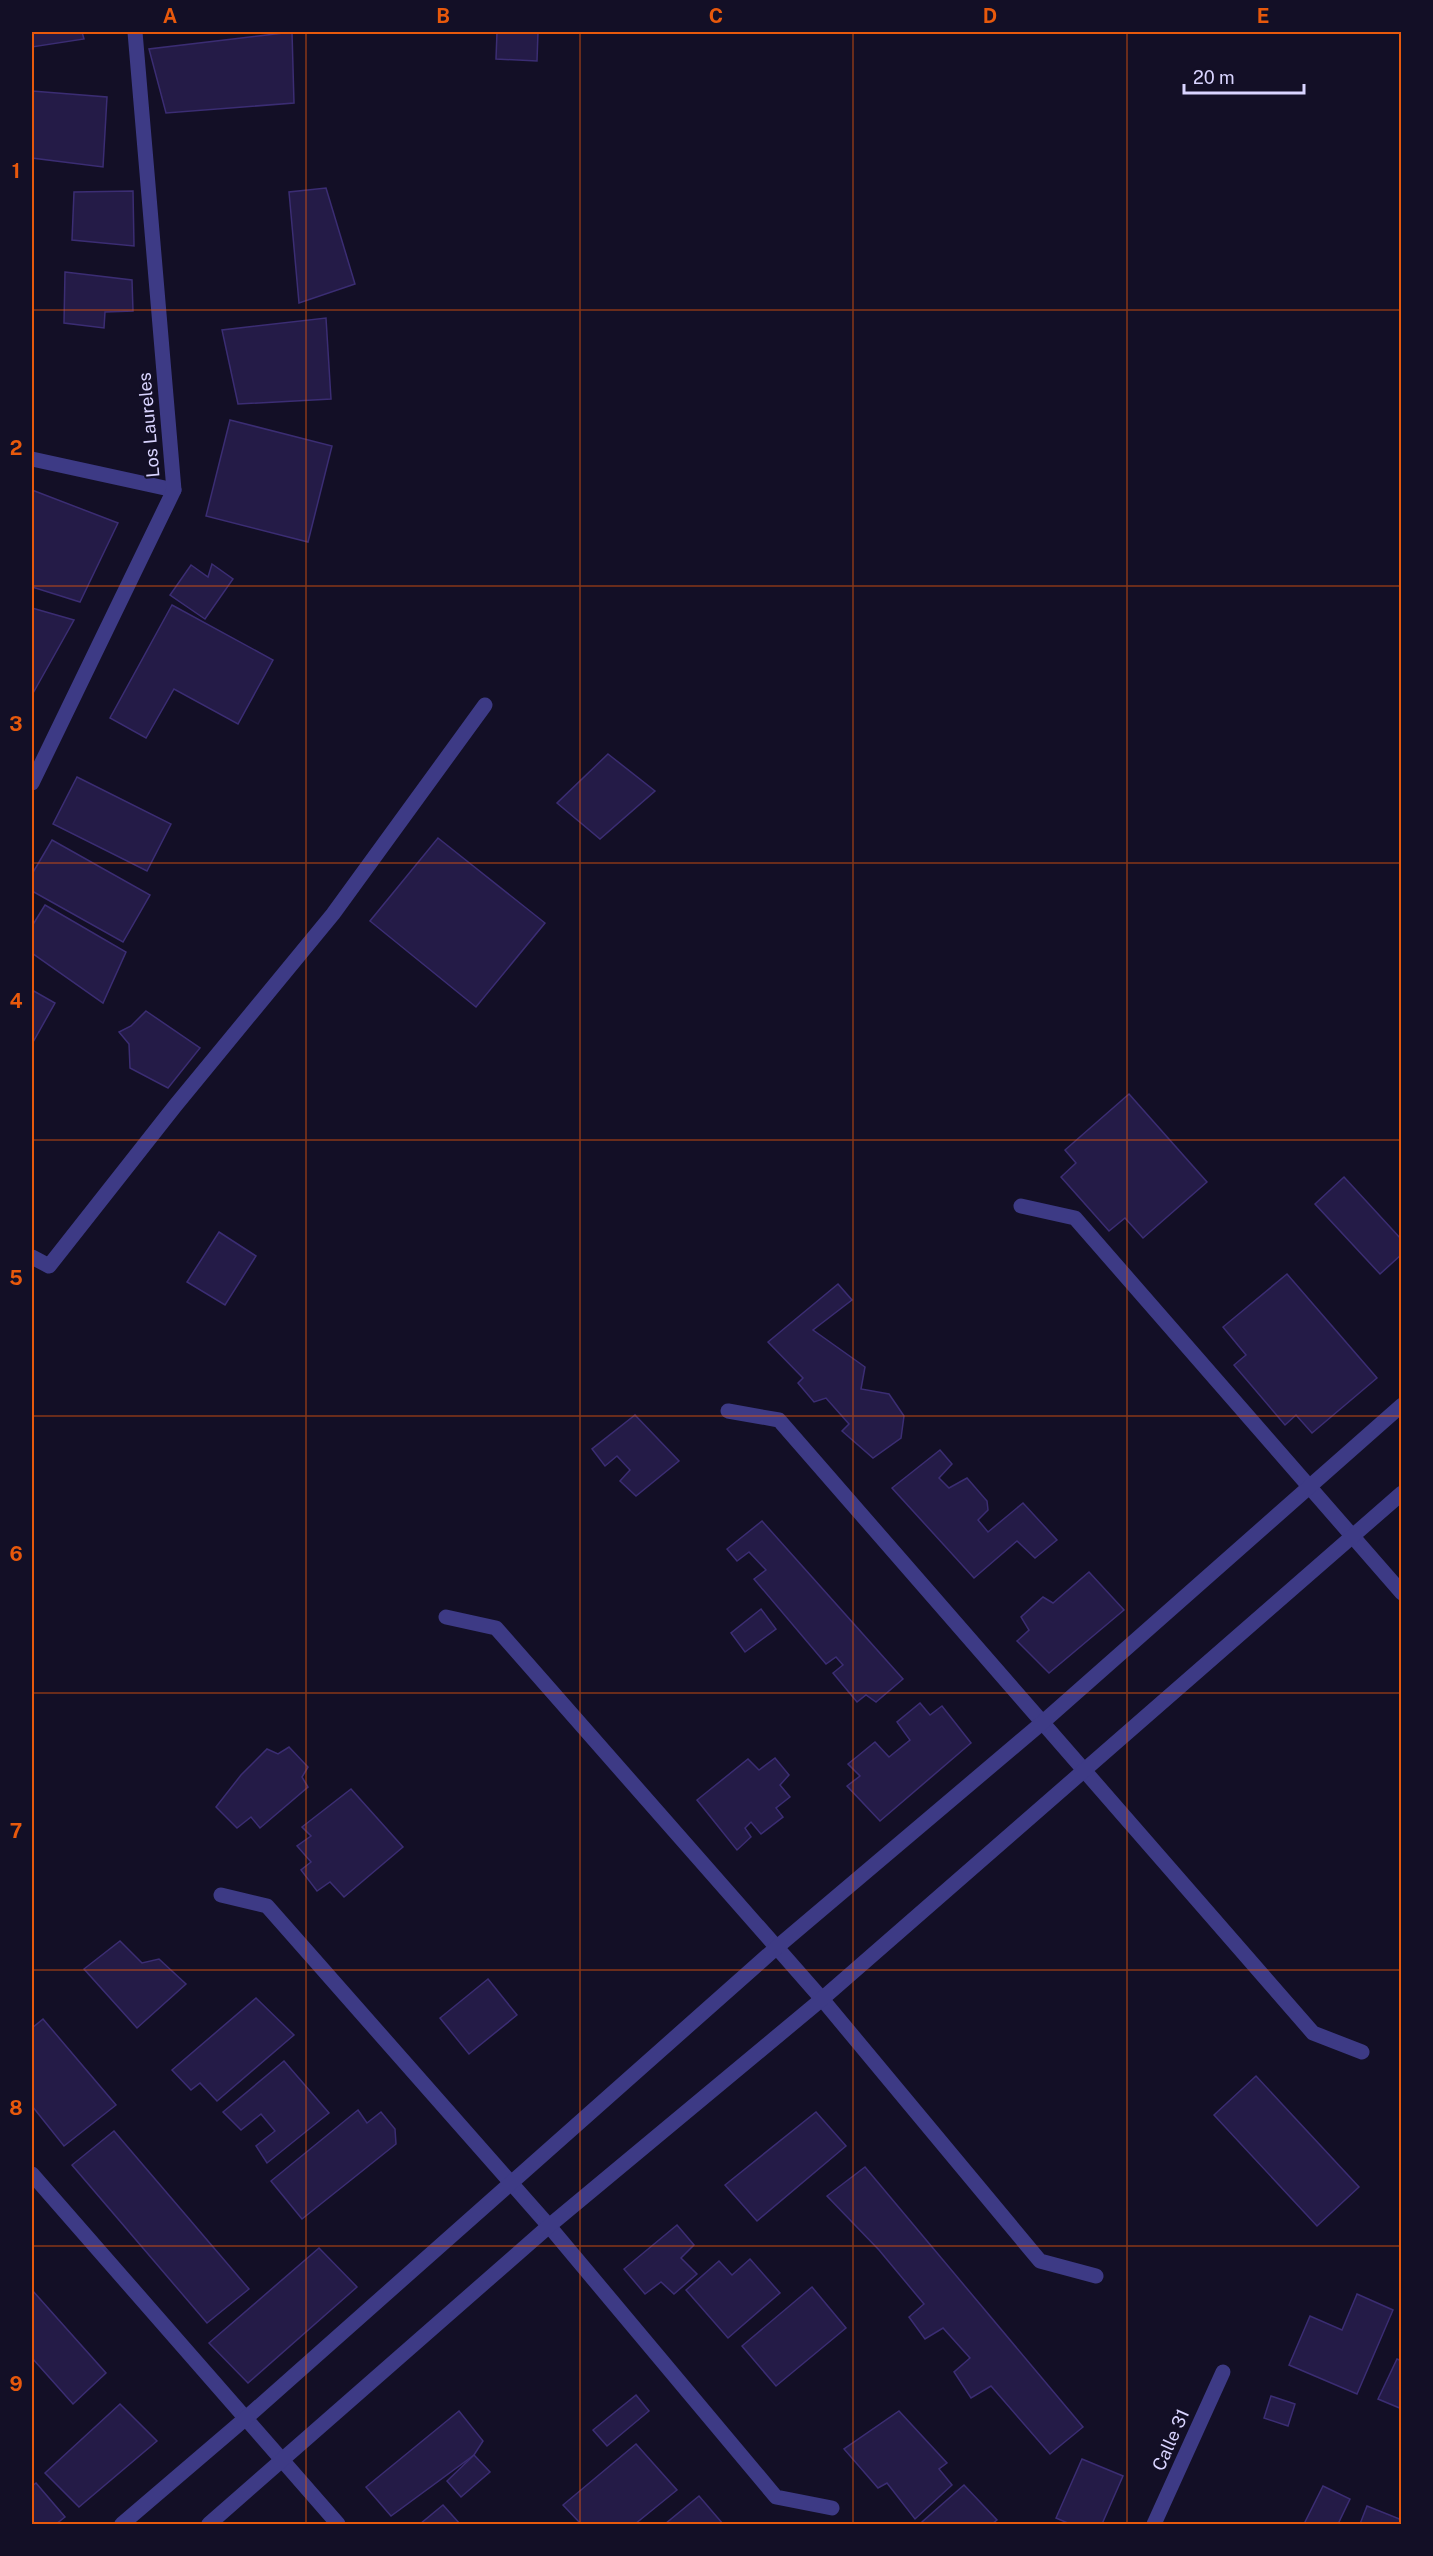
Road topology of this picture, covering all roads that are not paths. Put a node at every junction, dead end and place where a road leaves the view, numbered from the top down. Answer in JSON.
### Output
{"nodes":[{"id":1,"x":135,"y":32,"type":"edge"},
{"id":2,"x":32,"y":459,"type":"edge"},
{"id":3,"x":174,"y":490,"type":"junction"},
{"id":4,"x":485,"y":705,"type":"dead end"},
{"id":5,"x":32,"y":783,"type":"edge"},
{"id":6,"x":1021,"y":1206,"type":"dead end"},
{"id":7,"x":32,"y":1257,"type":"edge"},
{"id":8,"x":1401,"y":1405,"type":"edge"},
{"id":9,"x":728,"y":1411,"type":"dead end"},
{"id":10,"x":1310,"y":1487,"type":"junction"},
{"id":11,"x":1401,"y":1493,"type":"edge"},
{"id":12,"x":1354,"y":1536,"type":"junction"},
{"id":13,"x":1401,"y":1593,"type":"edge"},
{"id":14,"x":446,"y":1617,"type":"dead end"},
{"id":15,"x":1043,"y":1722,"type":"junction"},
{"id":16,"x":1084,"y":1768,"type":"junction"},
{"id":17,"x":221,"y":1895,"type":"dead end"},
{"id":18,"x":776,"y":1948,"type":"junction"},
{"id":19,"x":822,"y":1999,"type":"junction"},
{"id":20,"x":1362,"y":2052,"type":"dead end"},
{"id":21,"x":32,"y":2174,"type":"edge"},
{"id":22,"x":510,"y":2182,"type":"junction"},
{"id":23,"x":549,"y":2226,"type":"junction"},
{"id":24,"x":1096,"y":2276,"type":"dead end"},
{"id":25,"x":1223,"y":2372,"type":"dead end"},
{"id":26,"x":246,"y":2418,"type":"junction"},
{"id":27,"x":284,"y":2461,"type":"junction"},
{"id":28,"x":832,"y":2508,"type":"dead end"},
{"id":29,"x":122,"y":2524,"type":"edge"},
{"id":30,"x":209,"y":2524,"type":"edge"},
{"id":31,"x":338,"y":2524,"type":"edge"},
{"id":32,"x":1154,"y":2524,"type":"edge"}],
"edges":[{"from":1,"to":3,"type":"street","name":"Los Laureles"},
{"from":2,"to":3,"type":"street"},
{"from":3,"to":5,"type":"street","name":"Los Laureles"},
{"from":4,"to":7,"type":"street"},
{"from":6,"to":10,"type":"street"},
{"from":8,"to":10,"type":"street"},
{"from":9,"to":15,"type":"street"},
{"from":10,"to":12,"type":"street"},
{"from":10,"to":15,"type":"street"},
{"from":11,"to":12,"type":"street"},
{"from":12,"to":13,"type":"street"},
{"from":12,"to":16,"type":"street"},
{"from":14,"to":18,"type":"street"},
{"from":15,"to":16,"type":"street"},
{"from":15,"to":18,"type":"street"},
{"from":16,"to":19,"type":"street"},
{"from":16,"to":20,"type":"street"},
{"from":17,"to":22,"type":"street"},
{"from":18,"to":19,"type":"street"},
{"from":18,"to":22,"type":"street"},
{"from":19,"to":23,"type":"street"},
{"from":19,"to":24,"type":"street"},
{"from":21,"to":26,"type":"street"},
{"from":22,"to":23,"type":"street"},
{"from":22,"to":26,"type":"street"},
{"from":23,"to":27,"type":"street"},
{"from":23,"to":28,"type":"street"},
{"from":25,"to":32,"type":"street","name":"Calle 31"},
{"from":26,"to":27,"type":"street"},
{"from":26,"to":29,"type":"street"},
{"from":27,"to":30,"type":"street"},
{"from":27,"to":31,"type":"street"}]}
